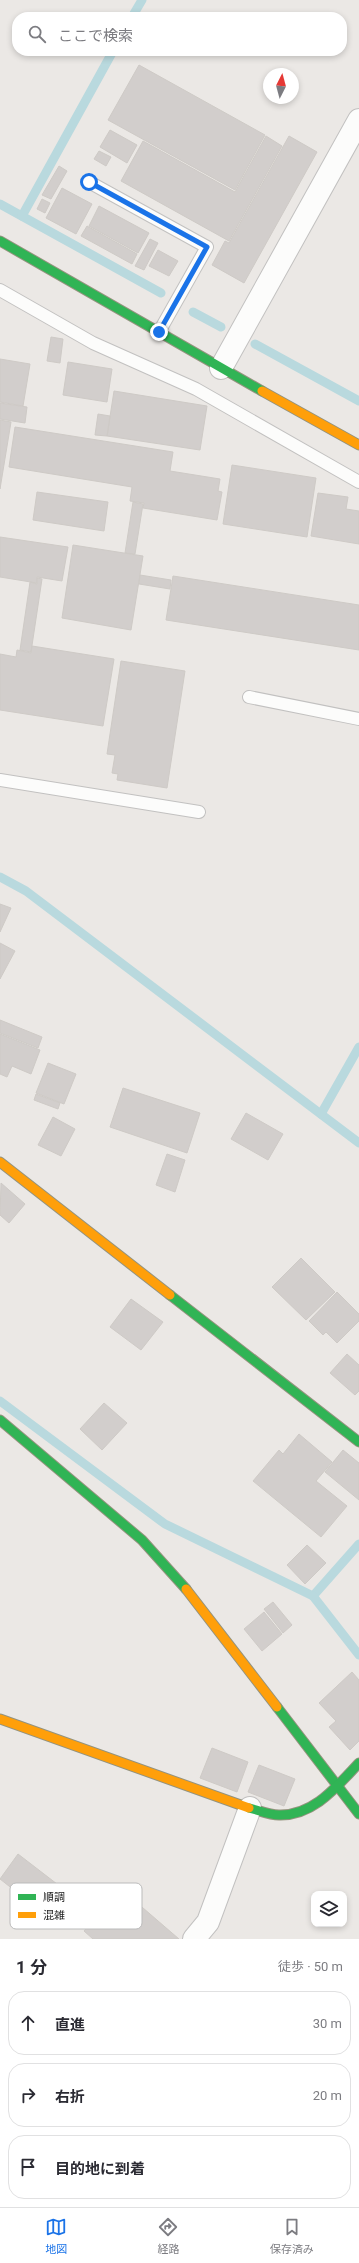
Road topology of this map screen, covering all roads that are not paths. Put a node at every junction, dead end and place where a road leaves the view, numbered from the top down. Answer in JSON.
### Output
{"nodes":[{"id":1,"x":359,"y":120,"type":"edge"},
{"id":2,"x":89,"y":182,"type":"dead end"},
{"id":3,"x":0,"y":241,"type":"edge"},
{"id":4,"x":0,"y":290,"type":"edge"},
{"id":5,"x":159,"y":332,"type":"junction"},
{"id":6,"x":220,"y":368,"type":"junction"},
{"id":7,"x":359,"y":445,"type":"edge"},
{"id":8,"x":359,"y":482,"type":"edge"},
{"id":9,"x":249,"y":696,"type":"dead end"},
{"id":10,"x":359,"y":719,"type":"edge"},
{"id":11,"x":0,"y":780,"type":"edge"},
{"id":12,"x":199,"y":812,"type":"dead end"},
{"id":13,"x":0,"y":1162,"type":"edge"},
{"id":14,"x":0,"y":1420,"type":"edge"},
{"id":15,"x":359,"y":1442,"type":"edge"},
{"id":16,"x":0,"y":1718,"type":"edge"},
{"id":17,"x":359,"y":1763,"type":"edge"},
{"id":18,"x":337,"y":1786,"type":"junction"},
{"id":19,"x":250,"y":1808,"type":"junction"},
{"id":20,"x":359,"y":1814,"type":"edge"},
{"id":21,"x":194,"y":1939,"type":"edge"}],
"edges":[{"from":1,"to":6,"type":"street"},
{"from":2,"to":5,"type":"lane"},
{"from":3,"to":5,"type":"street"},
{"from":4,"to":8,"type":"lane"},
{"from":5,"to":6,"type":"street"},
{"from":6,"to":7,"type":"street"},
{"from":9,"to":10,"type":"lane"},
{"from":11,"to":12,"type":"lane"},
{"from":13,"to":15,"type":"street"},
{"from":14,"to":18,"type":"street"},
{"from":16,"to":19,"type":"street"},
{"from":17,"to":18,"type":"street"},
{"from":18,"to":19,"type":"street"},
{"from":18,"to":20,"type":"street"},
{"from":19,"to":21,"type":"street"}]}
